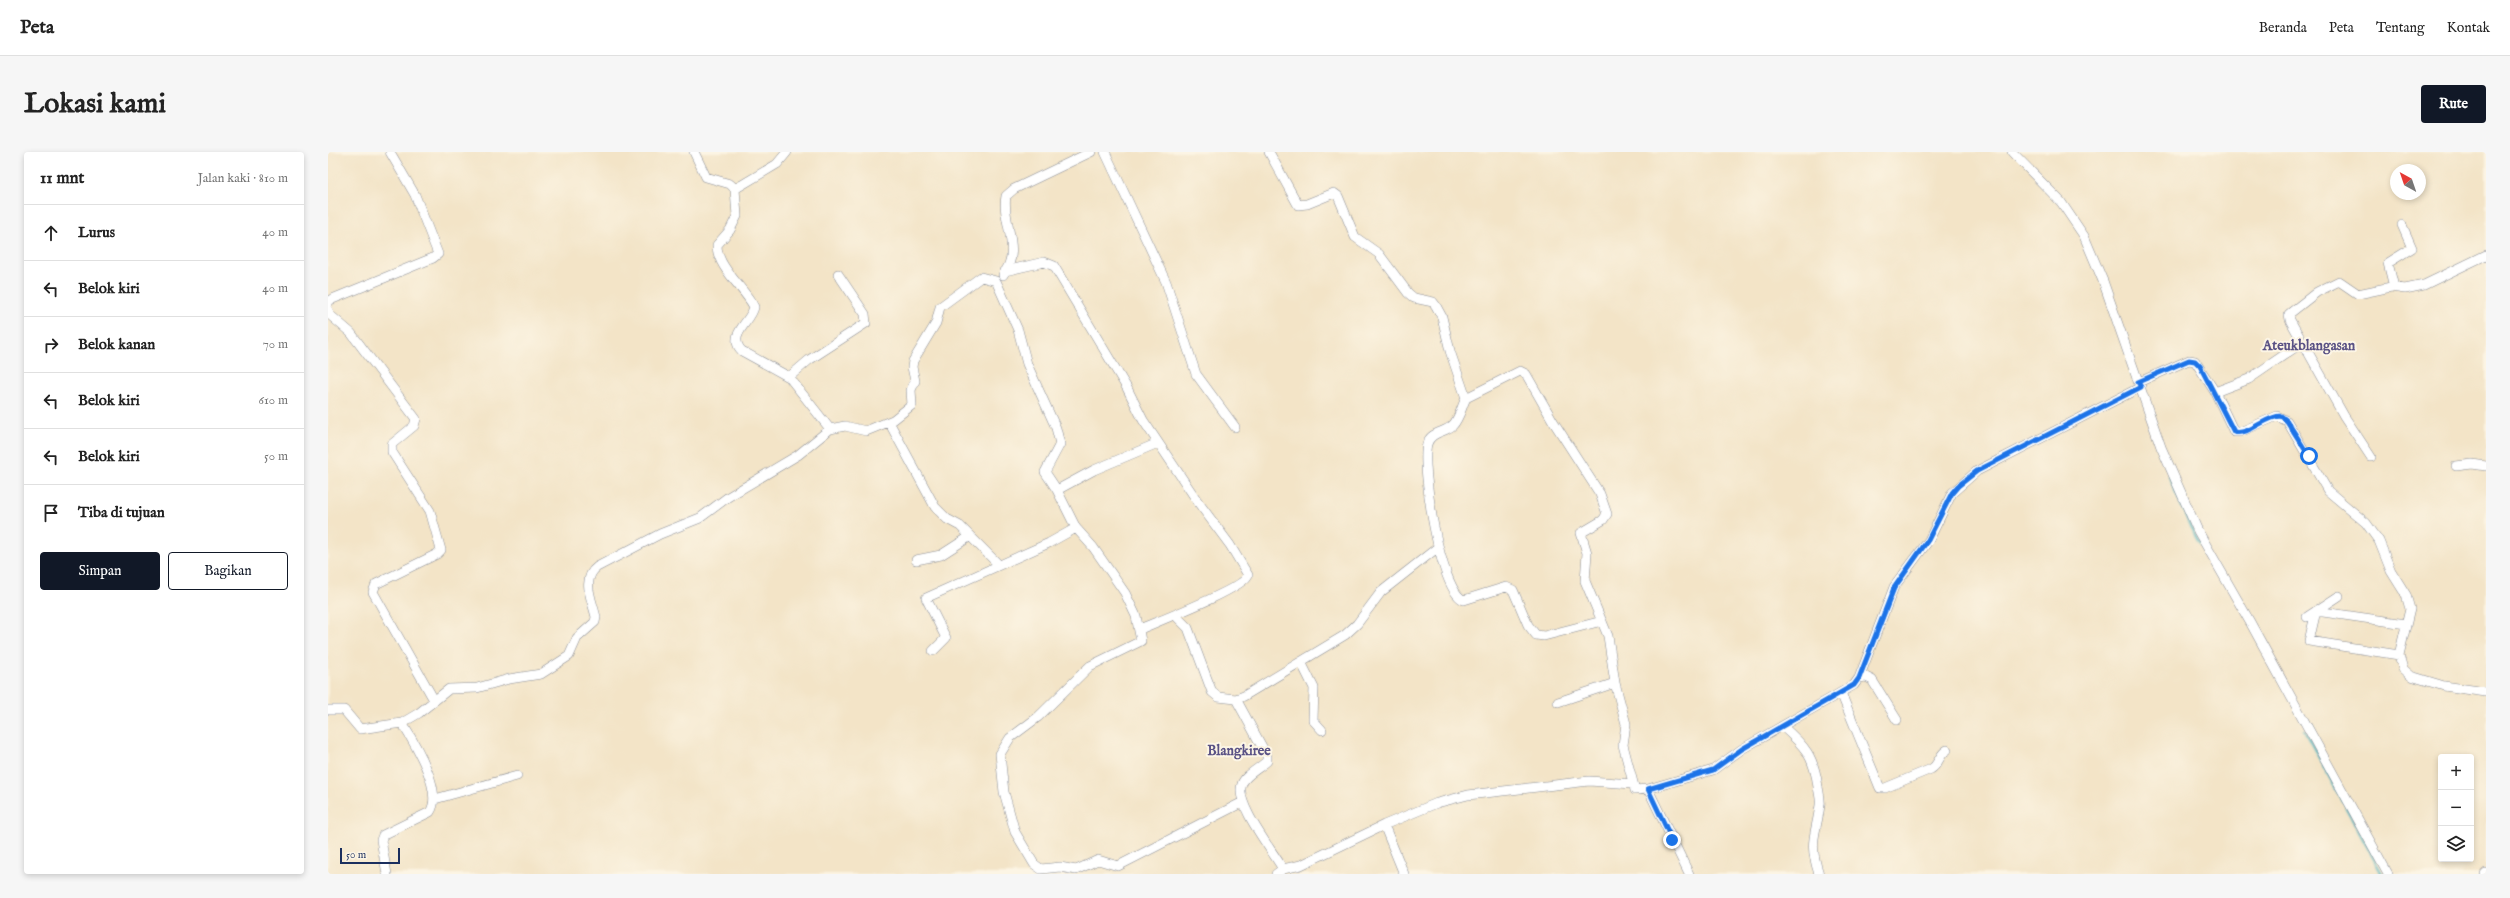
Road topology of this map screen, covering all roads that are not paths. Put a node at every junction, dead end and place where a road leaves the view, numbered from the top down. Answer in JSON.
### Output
{"nodes":[{"id":1,"x":390,"y":152,"type":"edge"},
{"id":2,"x":694,"y":152,"type":"edge"},
{"id":3,"x":787,"y":152,"type":"edge"},
{"id":4,"x":1091,"y":152,"type":"edge"},
{"id":5,"x":1105,"y":152,"type":"edge"},
{"id":6,"x":1269,"y":152,"type":"edge"},
{"id":7,"x":2012,"y":152,"type":"edge"},
{"id":8,"x":735,"y":189,"type":"junction"},
{"id":9,"x":2402,"y":224,"type":"dead end"},
{"id":10,"x":2486,"y":255,"type":"edge"},
{"id":11,"x":1005,"y":271,"type":"junction"},
{"id":12,"x":838,"y":274,"type":"dead end"},
{"id":13,"x":996,"y":281,"type":"junction"},
{"id":14,"x":2394,"y":287,"type":"junction"},
{"id":15,"x":328,"y":303,"type":"edge"},
{"id":16,"x":328,"y":310,"type":"edge"},
{"id":17,"x":2303,"y":342,"type":"junction"},
{"id":18,"x":789,"y":376,"type":"junction"},
{"id":19,"x":2140,"y":384,"type":"junction"},
{"id":20,"x":2215,"y":392,"type":"junction"},
{"id":21,"x":1466,"y":398,"type":"junction"},
{"id":22,"x":889,"y":422,"type":"junction"},
{"id":23,"x":1235,"y":427,"type":"dead end"},
{"id":24,"x":830,"y":429,"type":"junction"},
{"id":25,"x":1158,"y":443,"type":"junction"},
{"id":26,"x":2371,"y":457,"type":"dead end"},
{"id":27,"x":2456,"y":466,"type":"dead end"},
{"id":28,"x":2486,"y":466,"type":"edge"},
{"id":29,"x":1057,"y":490,"type":"junction"},
{"id":30,"x":1076,"y":528,"type":"junction"},
{"id":31,"x":969,"y":537,"type":"junction"},
{"id":32,"x":1437,"y":548,"type":"junction"},
{"id":33,"x":916,"y":560,"type":"dead end"},
{"id":34,"x":998,"y":564,"type":"junction"},
{"id":35,"x":2340,"y":596,"type":"dead end"},
{"id":36,"x":2316,"y":611,"type":"junction"},
{"id":37,"x":1175,"y":615,"type":"junction"},
{"id":38,"x":2307,"y":617,"type":"dead end"},
{"id":39,"x":1602,"y":621,"type":"junction"},
{"id":40,"x":2406,"y":624,"type":"junction"},
{"id":41,"x":1140,"y":629,"type":"junction"},
{"id":42,"x":933,"y":652,"type":"dead end"},
{"id":43,"x":2399,"y":655,"type":"junction"},
{"id":44,"x":1301,"y":662,"type":"junction"},
{"id":45,"x":1859,"y":678,"type":"junction"},
{"id":46,"x":1615,"y":683,"type":"junction"},
{"id":47,"x":2486,"y":692,"type":"edge"},
{"id":48,"x":1841,"y":693,"type":"junction"},
{"id":49,"x":1236,"y":699,"type":"junction"},
{"id":50,"x":434,"y":700,"type":"junction"},
{"id":51,"x":1558,"y":702,"type":"dead end"},
{"id":52,"x":328,"y":710,"type":"edge"},
{"id":53,"x":1897,"y":720,"type":"dead end"},
{"id":54,"x":402,"y":723,"type":"junction"},
{"id":55,"x":1782,"y":726,"type":"junction"},
{"id":56,"x":1322,"y":730,"type":"dead end"},
{"id":57,"x":1947,"y":750,"type":"dead end"},
{"id":58,"x":517,"y":776,"type":"dead end"},
{"id":59,"x":1633,"y":784,"type":"junction"},
{"id":60,"x":1648,"y":789,"type":"junction"},
{"id":61,"x":435,"y":799,"type":"junction"},
{"id":62,"x":1243,"y":802,"type":"junction"},
{"id":63,"x":1384,"y":825,"type":"junction"},
{"id":64,"x":1279,"y":871,"type":"edge"},
{"id":65,"x":387,"y":874,"type":"edge"},
{"id":66,"x":1404,"y":874,"type":"edge"},
{"id":67,"x":1689,"y":874,"type":"edge"},
{"id":68,"x":1819,"y":874,"type":"edge"},
{"id":69,"x":2388,"y":874,"type":"edge"}],
"edges":[{"from":1,"to":15,"type":"street"},
{"from":2,"to":8,"type":"street"},
{"from":3,"to":8,"type":"street"},
{"from":4,"to":11,"type":"street"},
{"from":5,"to":23,"type":"street"},
{"from":6,"to":21,"type":"street"},
{"from":7,"to":19,"type":"street"},
{"from":8,"to":18,"type":"street"},
{"from":9,"to":14,"type":"street"},
{"from":10,"to":14,"type":"street"},
{"from":11,"to":13,"type":"street"},
{"from":11,"to":25,"type":"street"},
{"from":12,"to":18,"type":"street"},
{"from":13,"to":22,"type":"street"},
{"from":13,"to":29,"type":"street"},
{"from":14,"to":17,"type":"street"},
{"from":16,"to":50,"type":"street"},
{"from":17,"to":20,"type":"street"},
{"from":17,"to":26,"type":"street"},
{"from":18,"to":24,"type":"street"},
{"from":19,"to":20,"type":"street"},
{"from":19,"to":45,"type":"street"},
{"from":19,"to":69,"type":"street"},
{"from":20,"to":40,"type":"street"},
{"from":21,"to":32,"type":"street"},
{"from":21,"to":39,"type":"street"},
{"from":22,"to":24,"type":"street"},
{"from":22,"to":31,"type":"street"},
{"from":24,"to":50,"type":"street"},
{"from":25,"to":29,"type":"street"},
{"from":25,"to":37,"type":"street"},
{"from":27,"to":28,"type":"street"},
{"from":29,"to":30,"type":"street"},
{"from":30,"to":34,"type":"street"},
{"from":30,"to":41,"type":"street"},
{"from":31,"to":33,"type":"street"},
{"from":31,"to":34,"type":"street"},
{"from":32,"to":39,"type":"street"},
{"from":32,"to":44,"type":"street"},
{"from":34,"to":42,"type":"street"},
{"from":35,"to":36,"type":"street"},
{"from":36,"to":38,"type":"street"},
{"from":36,"to":40,"type":"street"},
{"from":36,"to":43,"type":"street"},
{"from":37,"to":41,"type":"street"},
{"from":37,"to":49,"type":"street"},
{"from":39,"to":46,"type":"street"},
{"from":40,"to":43,"type":"street"},
{"from":41,"to":62,"type":"street"},
{"from":43,"to":47,"type":"street"},
{"from":44,"to":49,"type":"street"},
{"from":44,"to":56,"type":"street"},
{"from":45,"to":48,"type":"street"},
{"from":45,"to":53,"type":"street"},
{"from":46,"to":51,"type":"street"},
{"from":46,"to":59,"type":"street"},
{"from":48,"to":55,"type":"street"},
{"from":48,"to":57,"type":"street"},
{"from":49,"to":62,"type":"street"},
{"from":50,"to":54,"type":"street"},
{"from":52,"to":54,"type":"street"},
{"from":54,"to":61,"type":"street"},
{"from":55,"to":60,"type":"street"},
{"from":55,"to":68,"type":"street"},
{"from":58,"to":61,"type":"street"},
{"from":59,"to":60,"type":"street"},
{"from":59,"to":63,"type":"street"},
{"from":60,"to":67,"type":"street"},
{"from":61,"to":65,"type":"street"},
{"from":62,"to":64,"type":"street"},
{"from":63,"to":64,"type":"street"},
{"from":63,"to":66,"type":"street"}]}
